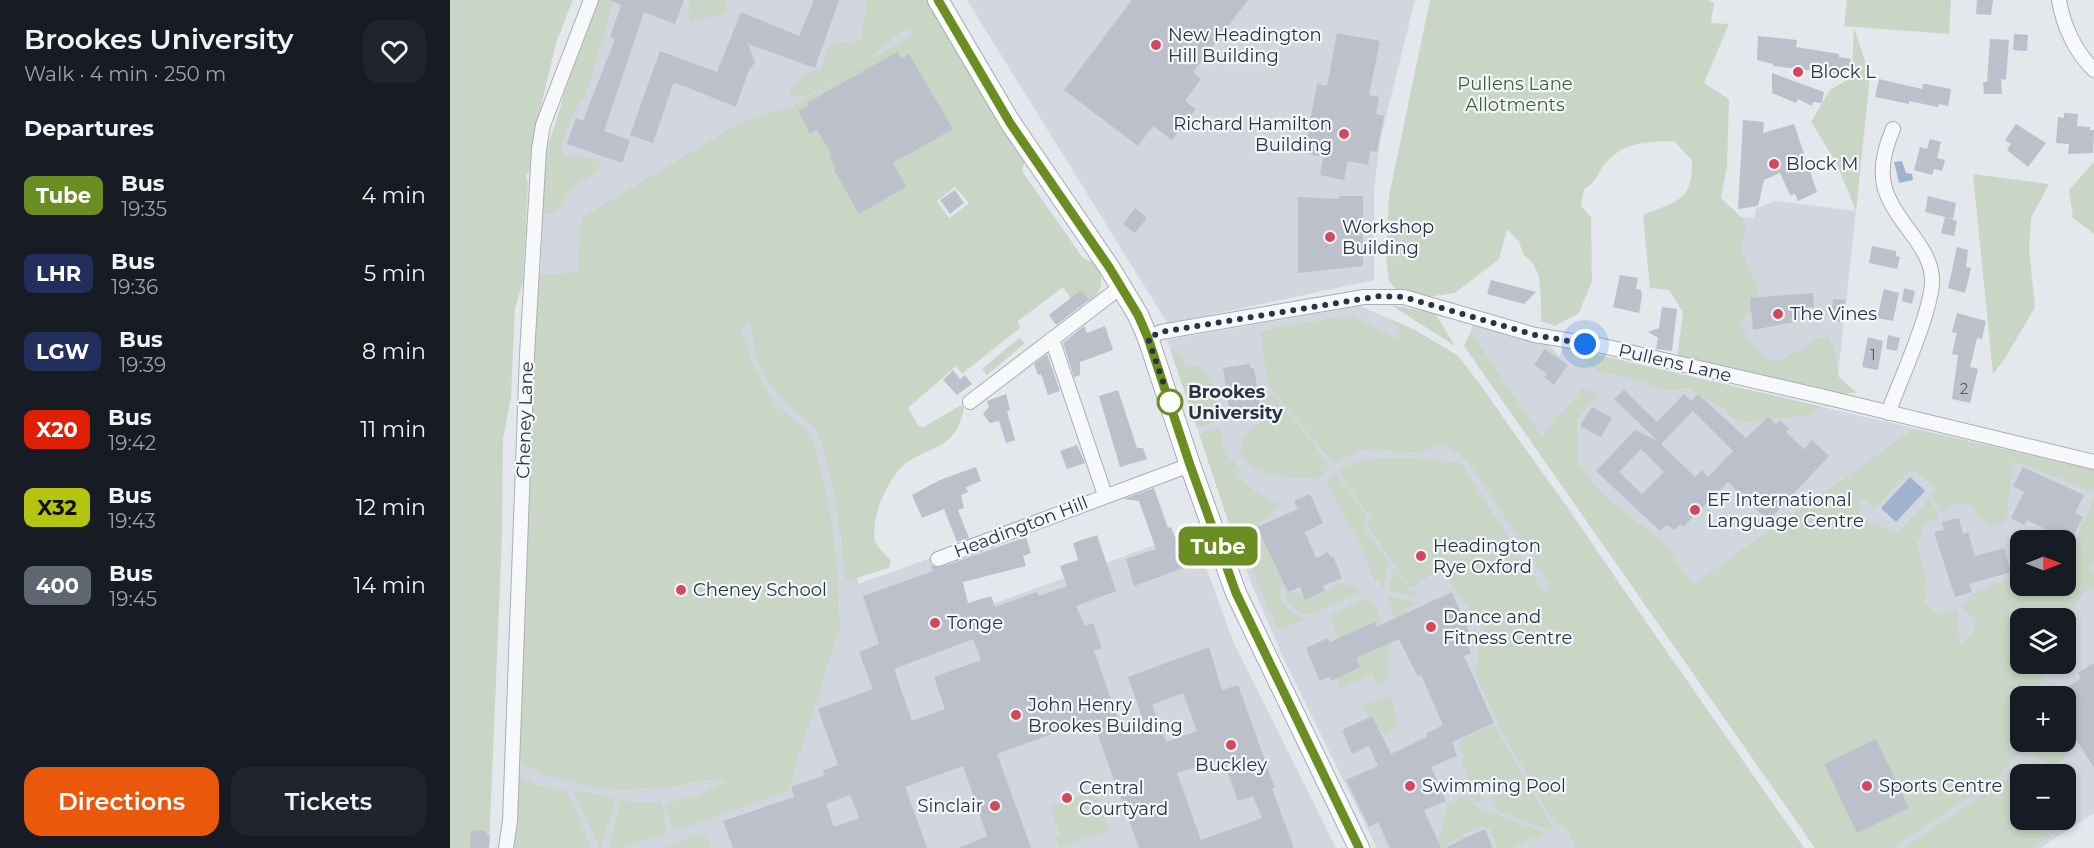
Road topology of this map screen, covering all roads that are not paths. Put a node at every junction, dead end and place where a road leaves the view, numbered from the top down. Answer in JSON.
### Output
{"nodes":[{"id":1,"x":591,"y":0,"type":"edge"},
{"id":2,"x":938,"y":0,"type":"edge"},
{"id":3,"x":2060,"y":0,"type":"edge"},
{"id":4,"x":2094,"y":70,"type":"edge"},
{"id":5,"x":1893,"y":129,"type":"dead end"},
{"id":6,"x":1122,"y":286,"type":"junction"},
{"id":7,"x":1148,"y":338,"type":"junction"},
{"id":8,"x":1052,"y":339,"type":"junction"},
{"id":9,"x":970,"y":402,"type":"dead end"},
{"id":10,"x":1888,"y":413,"type":"junction"},
{"id":11,"x":2094,"y":462,"type":"edge"},
{"id":12,"x":1190,"y":465,"type":"junction"},
{"id":13,"x":1105,"y":495,"type":"junction"},
{"id":14,"x":938,"y":559,"type":"dead end"},
{"id":15,"x":506,"y":848,"type":"edge"},
{"id":16,"x":1359,"y":848,"type":"edge"}],
"edges":[{"from":1,"to":15,"type":"street","name":"Cheney Lane"},
{"from":2,"to":6,"type":"main road"},
{"from":3,"to":4,"type":"street"},
{"from":5,"to":10,"type":"street"},
{"from":6,"to":7,"type":"main road"},
{"from":6,"to":8,"type":"street"},
{"from":7,"to":10,"type":"street","name":"Pullens Lane"},
{"from":7,"to":12,"type":"main road"},
{"from":8,"to":9,"type":"street"},
{"from":8,"to":13,"type":"street","name":"Headington Hill"},
{"from":10,"to":11,"type":"street","name":"Pullens Lane"},
{"from":12,"to":13,"type":"street","name":"Headington Hill"},
{"from":12,"to":16,"type":"main road"},
{"from":13,"to":14,"type":"street","name":"Headington Hill"}]}
